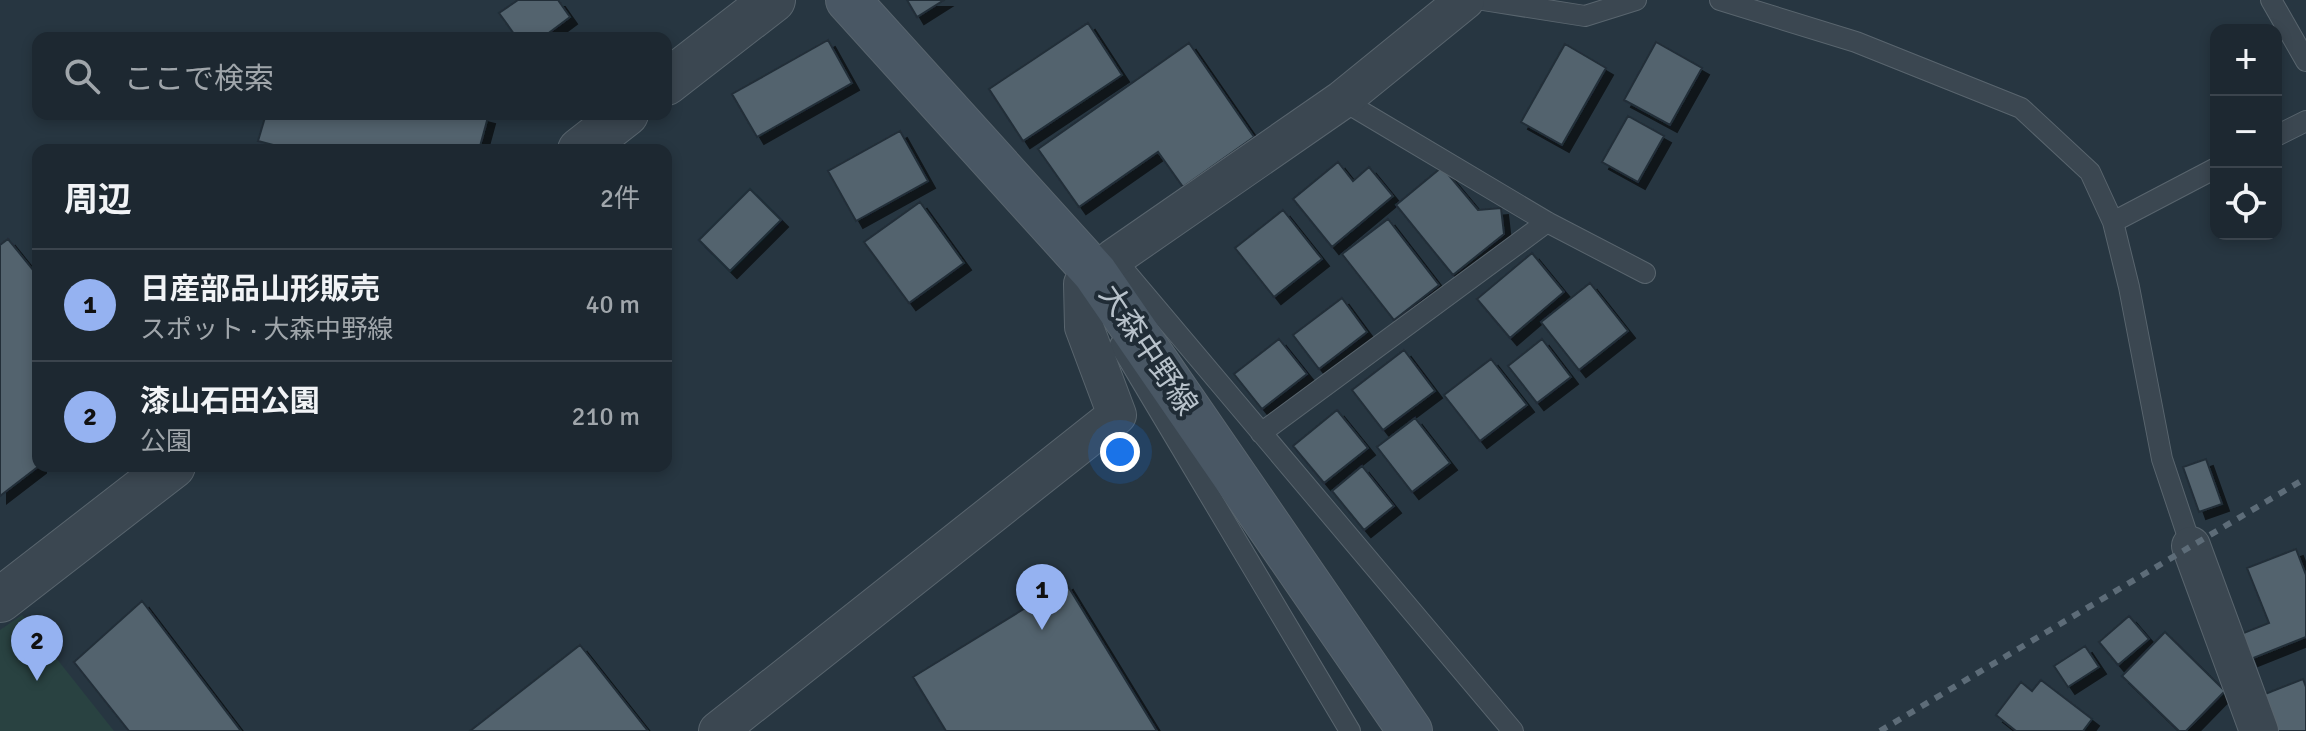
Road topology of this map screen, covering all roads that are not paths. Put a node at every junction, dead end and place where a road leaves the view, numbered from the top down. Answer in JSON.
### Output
{"nodes":[{"id":1,"x":773,"y":0,"type":"edge"},
{"id":2,"x":848,"y":0,"type":"edge"},
{"id":3,"x":1465,"y":0,"type":"edge"},
{"id":4,"x":1483,"y":0,"type":"edge"},
{"id":5,"x":1636,"y":0,"type":"edge"},
{"id":6,"x":1720,"y":0,"type":"edge"},
{"id":7,"x":2271,"y":0,"type":"edge"},
{"id":8,"x":2306,"y":61,"type":"edge"},
{"id":9,"x":672,"y":78,"type":"edge"},
{"id":10,"x":1342,"y":100,"type":"junction"},
{"id":11,"x":618,"y":120,"type":"edge"},
{"id":12,"x":2306,"y":121,"type":"edge"},
{"id":13,"x":2282,"y":133,"type":"edge"},
{"id":14,"x":588,"y":144,"type":"edge"},
{"id":15,"x":2210,"y":171,"type":"edge"},
{"id":16,"x":1547,"y":222,"type":"junction"},
{"id":17,"x":2113,"y":222,"type":"junction"},
{"id":18,"x":1098,"y":271,"type":"junction"},
{"id":19,"x":1645,"y":273,"type":"dead end"},
{"id":20,"x":1261,"y":433,"type":"junction"},
{"id":21,"x":165,"y":472,"type":"edge"},
{"id":22,"x":2191,"y":546,"type":"joint"},
{"id":23,"x":0,"y":600,"type":"edge"},
{"id":24,"x":718,"y":731,"type":"edge"},
{"id":25,"x":1350,"y":731,"type":"edge"},
{"id":26,"x":1410,"y":731,"type":"edge"},
{"id":27,"x":1513,"y":731,"type":"edge"},
{"id":28,"x":2259,"y":731,"type":"edge"}],
"edges":[{"from":1,"to":9,"type":"street"},
{"from":2,"to":18,"type":"main road","name":"大森中野線"},
{"from":3,"to":10,"type":"street"},
{"from":4,"to":5,"type":"lane"},
{"from":6,"to":17,"type":"lane"},
{"from":7,"to":8,"type":"lane"},
{"from":10,"to":16,"type":"lane"},
{"from":10,"to":18,"type":"street"},
{"from":11,"to":14,"type":"street"},
{"from":12,"to":13,"type":"lane"},
{"from":15,"to":17,"type":"lane"},
{"from":16,"to":19,"type":"lane"},
{"from":16,"to":20,"type":"lane"},
{"from":17,"to":22,"type":"lane"},
{"from":18,"to":20,"type":"lane"},
{"from":18,"to":24,"type":"street"},
{"from":18,"to":25,"type":"lane"},
{"from":18,"to":26,"type":"main road","name":"大森中野線"},
{"from":20,"to":27,"type":"lane"},
{"from":21,"to":23,"type":"street"},
{"from":22,"to":28,"type":"street"}]}
